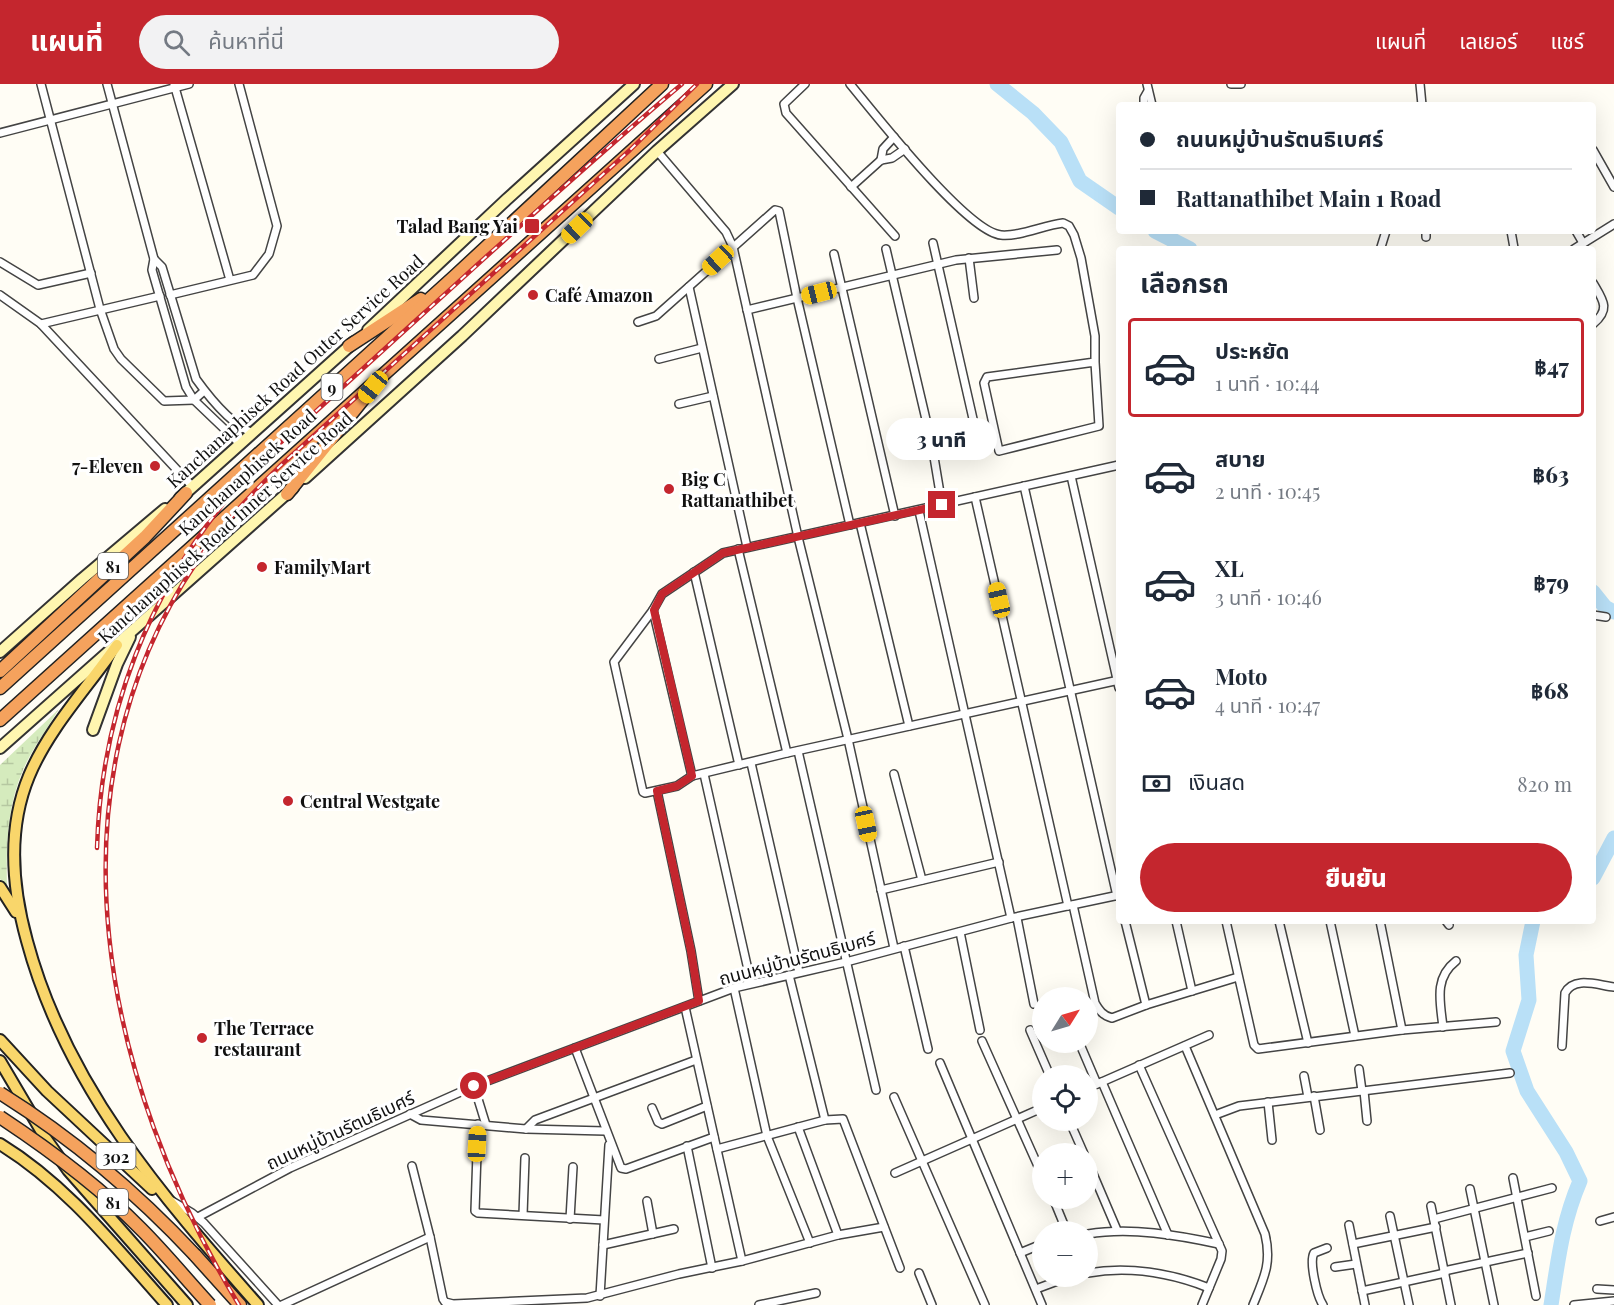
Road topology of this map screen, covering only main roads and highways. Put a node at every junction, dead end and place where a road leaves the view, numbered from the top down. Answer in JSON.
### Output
{"nodes":[{"id":1,"x":634,"y":84,"type":"edge"},
{"id":2,"x":662,"y":84,"type":"edge"},
{"id":3,"x":706,"y":84,"type":"edge"},
{"id":4,"x":733,"y":84,"type":"edge"},
{"id":5,"x":455,"y":276,"type":"junction"},
{"id":6,"x":349,"y":346,"type":"junction"},
{"id":7,"x":387,"y":369,"type":"junction"},
{"id":8,"x":189,"y":490,"type":"junction"},
{"id":9,"x":287,"y":494,"type":"junction"},
{"id":10,"x":133,"y":632,"type":"junction"},
{"id":11,"x":117,"y":645,"type":"junction"},
{"id":12,"x":1,"y":651,"type":"edge"},
{"id":13,"x":0,"y":671,"type":"edge"},
{"id":14,"x":0,"y":688,"type":"edge"},
{"id":15,"x":0,"y":720,"type":"edge"},
{"id":16,"x":93,"y":730,"type":"dead end"},
{"id":17,"x":0,"y":748,"type":"edge"},
{"id":18,"x":0,"y":886,"type":"edge"},
{"id":19,"x":22,"y":926,"type":"junction"},
{"id":20,"x":0,"y":1040,"type":"edge"},
{"id":21,"x":0,"y":1061,"type":"edge"},
{"id":22,"x":0,"y":1093,"type":"edge"},
{"id":23,"x":0,"y":1117,"type":"edge"},
{"id":24,"x":0,"y":1144,"type":"edge"},
{"id":25,"x":174,"y":1209,"type":"junction"},
{"id":26,"x":167,"y":1305,"type":"edge"},
{"id":27,"x":187,"y":1305,"type":"edge"},
{"id":28,"x":210,"y":1305,"type":"edge"},
{"id":29,"x":240,"y":1305,"type":"edge"},
{"id":30,"x":258,"y":1305,"type":"edge"}],
"edges":[{"from":1,"to":6,"type":"main road","name":"Kanchanaphisek Road Outer Service Road"},
{"from":2,"to":5,"type":"highway","name":"Kanchanaphisek Road","number":"9"},
{"from":3,"to":7,"type":"highway","name":"Kanchanaphisek Road","number":"9"},
{"from":4,"to":9,"type":"main road","name":"Kanchanaphisek Road Inner Service Road"},
{"from":5,"to":6,"type":"highway"},
{"from":5,"to":14,"type":"highway","name":"Kanchanaphisek Road","number":"9"},
{"from":6,"to":8,"type":"main road","name":"Kanchanaphisek Road Outer Service Road"},
{"from":7,"to":9,"type":"highway"},
{"from":7,"to":15,"type":"highway","name":"Kanchanaphisek Road","number":"9"},
{"from":8,"to":12,"type":"main road","name":"Kanchanaphisek Road Outer Service Road"},
{"from":8,"to":13,"type":"highway","number":"81"},
{"from":9,"to":10,"type":"main road","name":"Kanchanaphisek Road Inner Service Road"},
{"from":10,"to":11,"type":"main road","name":"Kanchanaphisek Road Inner Service Road"},
{"from":10,"to":16,"type":"main road"},
{"from":11,"to":17,"type":"main road","name":"Kanchanaphisek Road Inner Service Road"},
{"from":11,"to":19,"type":"main road"},
{"from":18,"to":19,"type":"main road"},
{"from":19,"to":25,"type":"main road"},
{"from":20,"to":25,"type":"main road","number":"302"},
{"from":21,"to":27,"type":"main road","bridge":true},
{"from":22,"to":29,"type":"highway","number":"81","bridge":true},
{"from":23,"to":28,"type":"highway","number":"81","bridge":true},
{"from":24,"to":26,"type":"main road"},
{"from":25,"to":30,"type":"main road","number":"302"}]}
